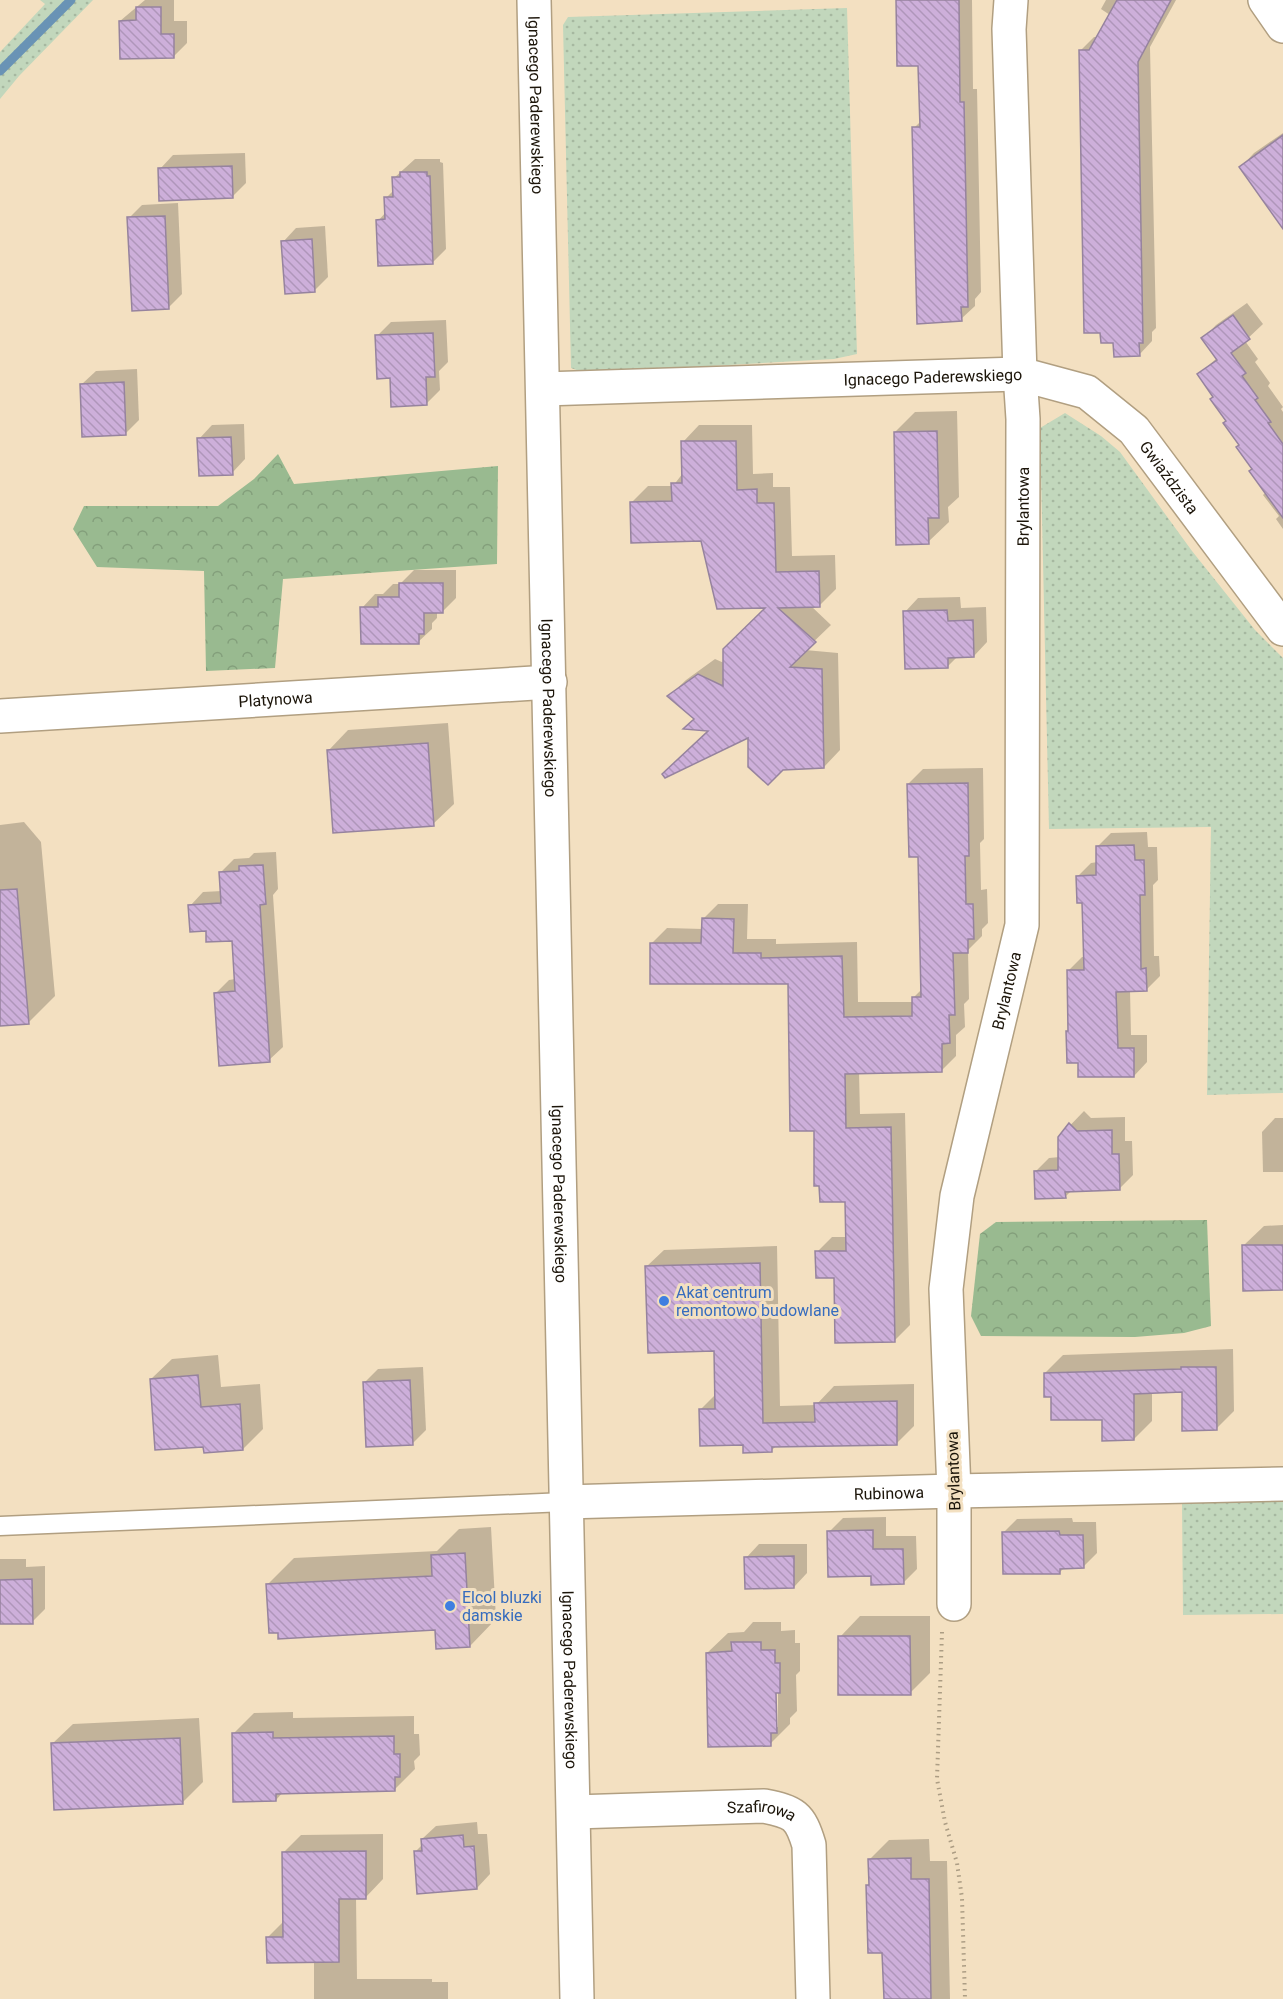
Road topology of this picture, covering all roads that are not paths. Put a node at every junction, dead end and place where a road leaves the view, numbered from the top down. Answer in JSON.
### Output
{"nodes":[{"id":1,"x":534,"y":0,"type":"edge"},
{"id":2,"x":1011,"y":0,"type":"edge"},
{"id":3,"x":1265,"y":0,"type":"edge"},
{"id":4,"x":1283,"y":26,"type":"edge"},
{"id":5,"x":1020,"y":374,"type":"junction"},
{"id":6,"x":543,"y":389,"type":"junction"},
{"id":7,"x":1283,"y":629,"type":"edge"},
{"id":8,"x":550,"y":682,"type":"junction"},
{"id":9,"x":0,"y":716,"type":"edge"},
{"id":10,"x":1283,"y":1484,"type":"edge"},
{"id":11,"x":954,"y":1491,"type":"junction"},
{"id":12,"x":565,"y":1502,"type":"junction"},
{"id":13,"x":0,"y":1527,"type":"edge"},
{"id":14,"x":954,"y":1604,"type":"road end"},
{"id":15,"x":574,"y":1812,"type":"junction"},
{"id":16,"x":577,"y":1999,"type":"edge"},
{"id":17,"x":813,"y":1999,"type":"edge"}],
"edges":[{"from":1,"to":6,"type":"street","name":"Ignacego Paderewskiego"},
{"from":2,"to":5,"type":"street","name":"Ignacego Paderewskiego"},
{"from":3,"to":4,"type":"street"},
{"from":5,"to":6,"type":"street","name":"Ignacego Paderewskiego"},
{"from":5,"to":7,"type":"street","name":"Gwiaździsta"},
{"from":5,"to":11,"type":"street","name":"Brylantowa"},
{"from":6,"to":8,"type":"street","name":"Ignacego Paderewskiego"},
{"from":8,"to":9,"type":"street","name":"Platynowa"},
{"from":8,"to":12,"type":"street","name":"Ignacego Paderewskiego"},
{"from":10,"to":11,"type":"street","name":"Rubinowa"},
{"from":11,"to":12,"type":"street","name":"Rubinowa"},
{"from":11,"to":14,"type":"street","name":"Brylantowa"},
{"from":12,"to":13,"type":"lane"},
{"from":12,"to":15,"type":"street","name":"Ignacego Paderewskiego"},
{"from":15,"to":16,"type":"street","name":"Ignacego Paderewskiego"},
{"from":15,"to":17,"type":"street","name":"Szafirowa"}]}
